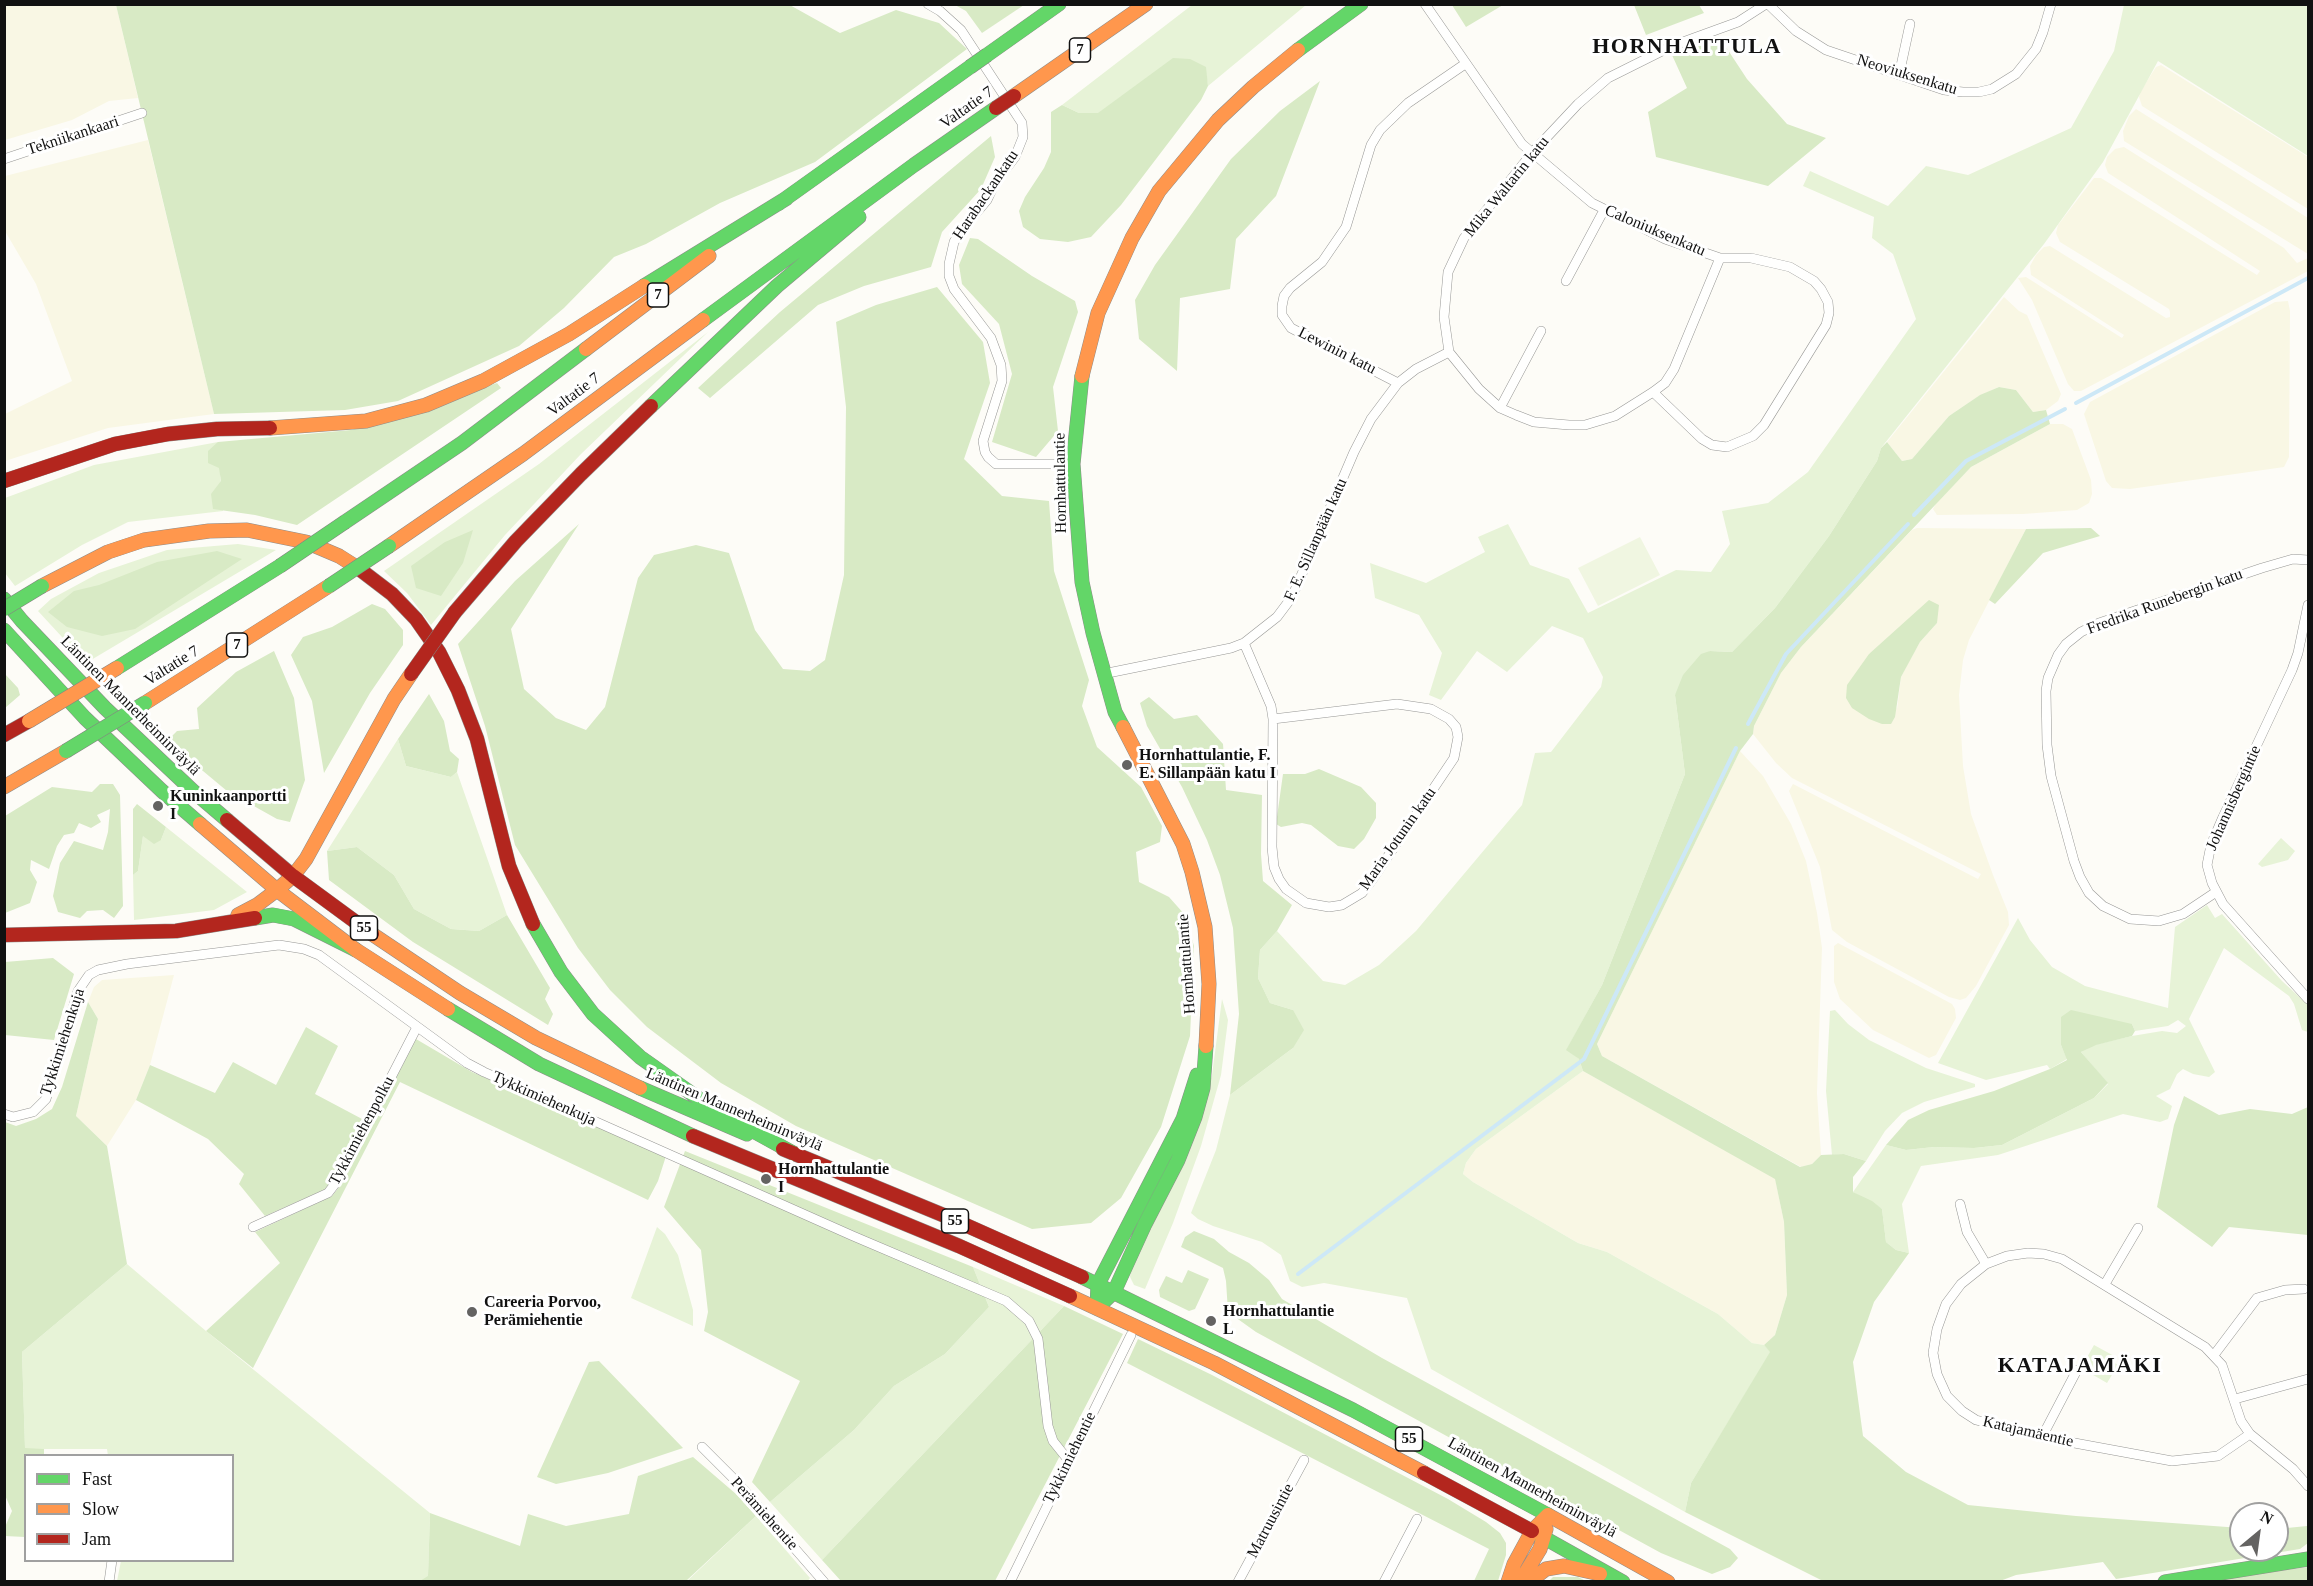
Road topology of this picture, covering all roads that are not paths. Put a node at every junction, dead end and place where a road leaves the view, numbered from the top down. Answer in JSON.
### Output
{"nodes":[{"id":1,"x":928,"y":4,"type":"edge"},
{"id":2,"x":1059,"y":4,"type":"edge"},
{"id":3,"x":1146,"y":4,"type":"edge"},
{"id":4,"x":1361,"y":4,"type":"edge"},
{"id":5,"x":1425,"y":4,"type":"edge"},
{"id":6,"x":1767,"y":4,"type":"edge"},
{"id":7,"x":2051,"y":4,"type":"edge"},
{"id":8,"x":1910,"y":24,"type":"dead end"},
{"id":9,"x":1465,"y":64,"type":"junction"},
{"id":10,"x":1899,"y":75,"type":"junction"},
{"id":11,"x":142,"y":113,"type":"dead end"},
{"id":12,"x":1532,"y":153,"type":"junction"},
{"id":13,"x":4,"y":159,"type":"edge"},
{"id":14,"x":914,"y":165,"type":"junction"},
{"id":15,"x":787,"y":198,"type":"junction"},
{"id":16,"x":1604,"y":210,"type":"junction"},
{"id":17,"x":1720,"y":258,"type":"junction"},
{"id":18,"x":1566,"y":282,"type":"dead end"},
{"id":19,"x":1541,"y":331,"type":"dead end"},
{"id":20,"x":1449,"y":352,"type":"junction"},
{"id":21,"x":1398,"y":383,"type":"junction"},
{"id":22,"x":1653,"y":392,"type":"junction"},
{"id":23,"x":1500,"y":408,"type":"junction"},
{"id":24,"x":1073,"y":464,"type":"junction"},
{"id":25,"x":4,"y":481,"type":"edge"},
{"id":26,"x":2308,"y":560,"type":"edge"},
{"id":27,"x":4,"y":599,"type":"edge"},
{"id":28,"x":2308,"y":605,"type":"edge"},
{"id":29,"x":4,"y":609,"type":"edge"},
{"id":30,"x":4,"y":630,"type":"edge"},
{"id":31,"x":1244,"y":643,"type":"junction"},
{"id":32,"x":1103,"y":674,"type":"junction"},
{"id":33,"x":1273,"y":719,"type":"junction"},
{"id":34,"x":4,"y":735,"type":"edge"},
{"id":35,"x":4,"y":787,"type":"edge"},
{"id":36,"x":293,"y":876,"type":"junction"},
{"id":37,"x":277,"y":890,"type":"junction"},
{"id":38,"x":2216,"y":892,"type":"junction"},
{"id":39,"x":215,"y":925,"type":"junction"},
{"id":40,"x":4,"y":935,"type":"edge"},
{"id":41,"x":356,"y":950,"type":"junction"},
{"id":42,"x":2308,"y":999,"type":"edge"},
{"id":43,"x":417,"y":1027,"type":"junction"},
{"id":44,"x":1205,"y":1044,"type":"junction"},
{"id":45,"x":4,"y":1114,"type":"edge"},
{"id":46,"x":795,"y":1154,"type":"junction"},
{"id":47,"x":1960,"y":1204,"type":"dead end"},
{"id":48,"x":253,"y":1227,"type":"dead end"},
{"id":49,"x":2138,"y":1228,"type":"dead end"},
{"id":50,"x":1986,"y":1264,"type":"junction"},
{"id":51,"x":1098,"y":1284,"type":"junction"},
{"id":52,"x":2105,"y":1284,"type":"junction"},
{"id":53,"x":2304,"y":1289,"type":"dead end"},
{"id":54,"x":1114,"y":1292,"type":"junction"},
{"id":55,"x":1097,"y":1308,"type":"junction"},
{"id":56,"x":1131,"y":1335,"type":"dead end"},
{"id":57,"x":2214,"y":1355,"type":"junction"},
{"id":58,"x":2077,"y":1370,"type":"dead end"},
{"id":59,"x":2308,"y":1379,"type":"edge"},
{"id":60,"x":2235,"y":1399,"type":"junction"},
{"id":61,"x":2250,"y":1434,"type":"junction"},
{"id":62,"x":2042,"y":1437,"type":"junction"},
{"id":63,"x":702,"y":1447,"type":"dead end"},
{"id":64,"x":1304,"y":1460,"type":"dead end"},
{"id":65,"x":1069,"y":1461,"type":"junction"},
{"id":66,"x":2308,"y":1486,"type":"edge"},
{"id":67,"x":1548,"y":1515,"type":"junction"},
{"id":68,"x":1417,"y":1519,"type":"dead end"},
{"id":69,"x":1532,"y":1531,"type":"junction"},
{"id":70,"x":1545,"y":1538,"type":"junction"},
{"id":71,"x":2308,"y":1559,"type":"edge"},
{"id":72,"x":112,"y":1562,"type":"edge"},
{"id":73,"x":1620,"y":1580,"type":"edge"},
{"id":74,"x":109,"y":1581,"type":"edge"},
{"id":75,"x":824,"y":1581,"type":"edge"},
{"id":76,"x":1010,"y":1581,"type":"edge"},
{"id":77,"x":1238,"y":1581,"type":"edge"},
{"id":78,"x":1384,"y":1581,"type":"edge"},
{"id":79,"x":1508,"y":1581,"type":"edge"},
{"id":80,"x":1520,"y":1581,"type":"edge"},
{"id":81,"x":1529,"y":1581,"type":"edge"},
{"id":82,"x":1668,"y":1581,"type":"edge"},
{"id":83,"x":2168,"y":1581,"type":"edge"}],
"edges":[{"from":1,"to":24,"type":"street","name":"Harabackankatu"},
{"from":2,"to":15,"type":"main road","name":"Valtatie 7","number":"7","bridge":true},
{"from":3,"to":14,"type":"main road","name":"Valtatie 7","number":"7","bridge":true},
{"from":4,"to":24,"type":"main road","name":"Hornhattulantie"},
{"from":5,"to":9,"type":"street","name":"Caloniuksenkatu"},
{"from":6,"to":10,"type":"street","name":"Neoviuksenkatu"},
{"from":6,"to":12,"type":"street","name":"Mika Waltarin katu"},
{"from":7,"to":10,"type":"street","name":"Neoviuksenkatu"},
{"from":8,"to":10,"type":"street"},
{"from":9,"to":12,"type":"street","name":"Caloniuksenkatu"},
{"from":9,"to":21,"type":"street","name":"Lewinin katu"},
{"from":11,"to":13,"type":"street","name":"Tekniikankaari"},
{"from":12,"to":16,"type":"street","name":"Caloniuksenkatu"},
{"from":12,"to":20,"type":"street","name":"Mika Waltarin katu"},
{"from":14,"to":35,"type":"main road","name":"Valtatie 7","number":"7","bridge":true},
{"from":14,"to":36,"type":"main road","bridge":true},
{"from":15,"to":25,"type":"main road"},
{"from":15,"to":34,"type":"main road","name":"Valtatie 7","number":"7","bridge":true},
{"from":16,"to":17,"type":"street","name":"Caloniuksenkatu"},
{"from":16,"to":18,"type":"street"},
{"from":17,"to":22,"type":"street","name":"Mika Waltarin katu"},
{"from":17,"to":22,"type":"street","name":"Caloniuksenkatu"},
{"from":19,"to":23,"type":"street"},
{"from":20,"to":21,"type":"street","name":"F. E. Sillanpään katu"},
{"from":20,"to":23,"type":"street","name":"Mika Waltarin katu"},
{"from":21,"to":31,"type":"street","name":"F. E. Sillanpään katu"},
{"from":22,"to":23,"type":"street","name":"Mika Waltarin katu"},
{"from":24,"to":32,"type":"main road","name":"Hornhattulantie"},
{"from":26,"to":38,"type":"street","name":"Fredrika Runebergin katu"},
{"from":27,"to":36,"type":"main road","name":"Läntinen Mannerheiminväylä","number":"55"},
{"from":28,"to":38,"type":"street","name":"Johannisbergintie"},
{"from":29,"to":46,"type":"main road","bridge":true},
{"from":30,"to":37,"type":"main road","number":"55"},
{"from":31,"to":32,"type":"street","name":"F. E. Sillanpään katu"},
{"from":31,"to":33,"type":"street","name":"Maria Jotunin katu"},
{"from":32,"to":44,"type":"main road","name":"Hornhattulantie"},
{"from":33,"to":33,"type":"street","name":"Maria Jotunin katu"},
{"from":36,"to":37,"type":"main road"},
{"from":36,"to":46,"type":"main road","name":"Läntinen Mannerheiminväylä","number":"55"},
{"from":37,"to":39,"type":"main road"},
{"from":37,"to":41,"type":"main road","number":"55"},
{"from":38,"to":42,"type":"street","name":"Johannisbergintie"},
{"from":39,"to":40,"type":"main road"},
{"from":39,"to":41,"type":"main road"},
{"from":41,"to":55,"type":"main road","number":"55"},
{"from":43,"to":45,"type":"street","name":"Tykkimiehenkuja"},
{"from":43,"to":48,"type":"street","name":"Tykkimiehenpolku"},
{"from":43,"to":65,"type":"street","name":"Tykkimiehenkuja"},
{"from":44,"to":51,"type":"main road","name":"Hornhattulantie"},
{"from":44,"to":54,"type":"main road","name":"Hornhattulantie"},
{"from":46,"to":51,"type":"main road","name":"Läntinen Mannerheiminväylä","number":"55"},
{"from":47,"to":50,"type":"street"},
{"from":49,"to":52,"type":"street"},
{"from":50,"to":52,"type":"street","name":"Katajamäentie"},
{"from":50,"to":62,"type":"street","name":"Katajamäentie"},
{"from":51,"to":54,"type":"main road","name":"Läntinen Mannerheiminväylä","number":"55"},
{"from":51,"to":55,"type":"main road","name":"Hornhattulantie"},
{"from":52,"to":57,"type":"street","name":"Katajamäentie"},
{"from":53,"to":57,"type":"street"},
{"from":54,"to":55,"type":"main road","name":"Hornhattulantie"},
{"from":54,"to":67,"type":"main road","name":"Läntinen Mannerheiminväylä","number":"55"},
{"from":55,"to":69,"type":"main road","number":"55"},
{"from":56,"to":65,"type":"street","name":"Tykkimiehentie"},
{"from":57,"to":60,"type":"street","name":"Katajamäentie"},
{"from":58,"to":62,"type":"street"},
{"from":59,"to":60,"type":"street"},
{"from":60,"to":61,"type":"street","name":"Katajamäentie"},
{"from":61,"to":62,"type":"street","name":"Katajamäentie"},
{"from":61,"to":66,"type":"street","name":"Katajamäentie"},
{"from":63,"to":75,"type":"street","name":"Perämiehentie"},
{"from":64,"to":77,"type":"street","name":"Matruusintie"},
{"from":65,"to":76,"type":"street","name":"Tykkimiehentie"},
{"from":67,"to":69,"type":"main road"},
{"from":67,"to":70,"type":"main road"},
{"from":67,"to":82,"type":"main road","name":"Läntinen Mannerheiminväylä"},
{"from":68,"to":78,"type":"street"},
{"from":69,"to":70,"type":"main road"},
{"from":69,"to":79,"type":"main road"},
{"from":70,"to":73,"type":"main road"},
{"from":70,"to":80,"type":"main road"},
{"from":71,"to":83,"type":"main road"},
{"from":72,"to":74,"type":"street"},
{"from":73,"to":81,"type":"main road"}]}
